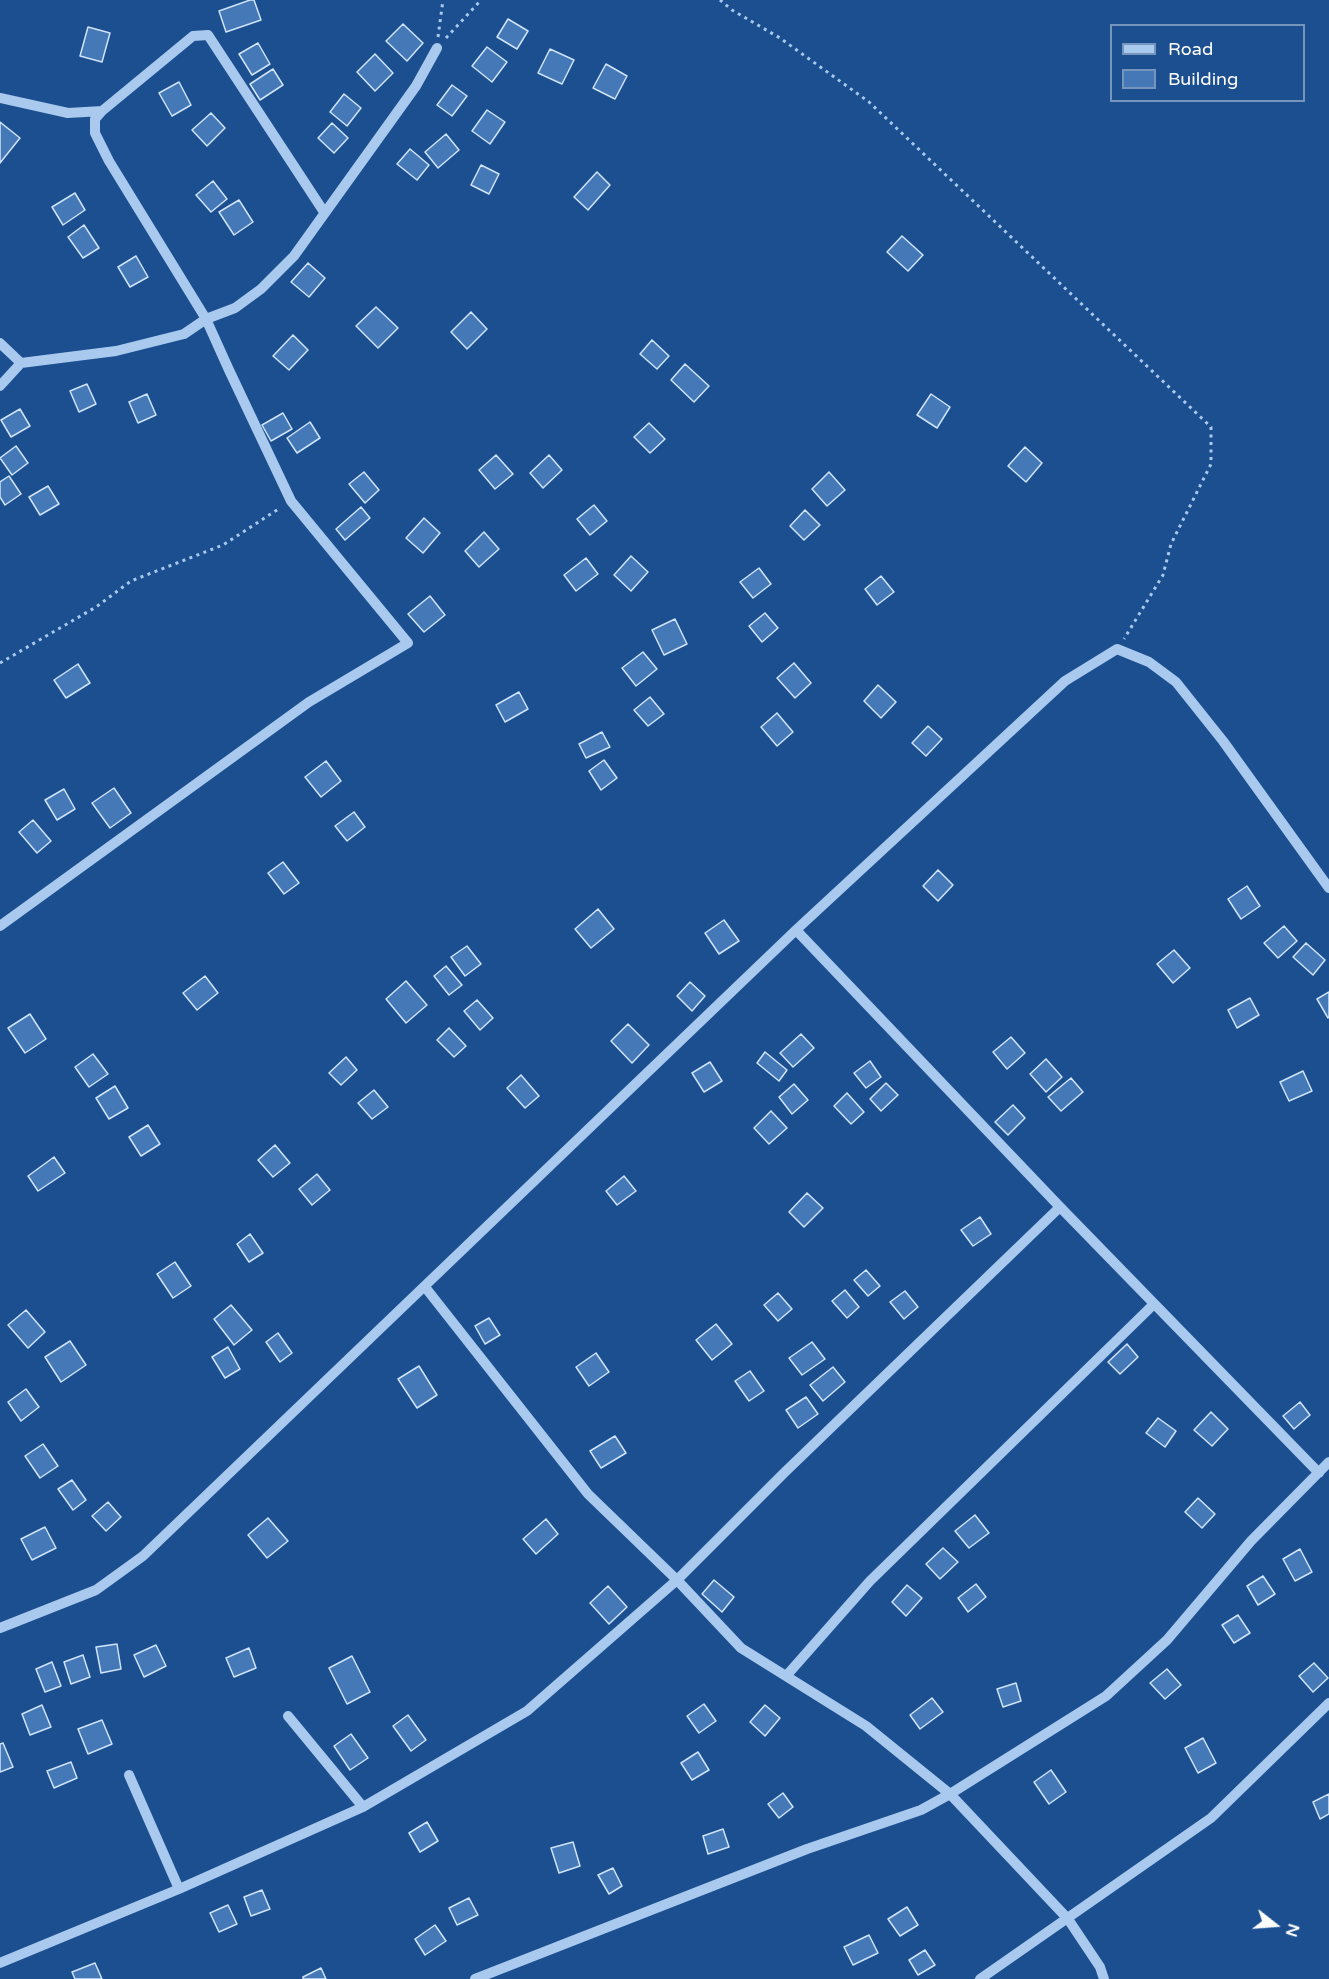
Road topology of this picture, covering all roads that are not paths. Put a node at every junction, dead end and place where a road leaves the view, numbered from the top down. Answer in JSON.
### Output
{"nodes":[{"id":1,"x":437,"y":48,"type":"road end"},
{"id":2,"x":0,"y":98,"type":"edge"},
{"id":3,"x":102,"y":111,"type":"junction"},
{"id":4,"x":324,"y":212,"type":"junction"},
{"id":5,"x":206,"y":319,"type":"junction"},
{"id":6,"x":0,"y":343,"type":"edge"},
{"id":7,"x":21,"y":363,"type":"junction"},
{"id":8,"x":0,"y":386,"type":"edge"},
{"id":9,"x":1329,"y":888,"type":"edge"},
{"id":10,"x":0,"y":926,"type":"edge"},
{"id":11,"x":796,"y":930,"type":"junction"},
{"id":12,"x":1060,"y":1207,"type":"junction"},
{"id":13,"x":424,"y":1287,"type":"junction"},
{"id":14,"x":1154,"y":1304,"type":"junction"},
{"id":15,"x":1329,"y":1462,"type":"edge"},
{"id":16,"x":1319,"y":1473,"type":"junction"},
{"id":17,"x":677,"y":1580,"type":"junction"},
{"id":18,"x":0,"y":1628,"type":"edge"},
{"id":19,"x":787,"y":1675,"type":"junction"},
{"id":20,"x":1329,"y":1703,"type":"edge"},
{"id":21,"x":288,"y":1716,"type":"dead end"},
{"id":22,"x":129,"y":1775,"type":"dead end"},
{"id":23,"x":950,"y":1794,"type":"junction"},
{"id":24,"x":363,"y":1807,"type":"junction"},
{"id":25,"x":179,"y":1889,"type":"junction"},
{"id":26,"x":1068,"y":1919,"type":"junction"},
{"id":27,"x":0,"y":1963,"type":"edge"},
{"id":28,"x":475,"y":1979,"type":"edge"},
{"id":29,"x":980,"y":1979,"type":"edge"},
{"id":30,"x":1104,"y":1979,"type":"edge"}],
"edges":[{"from":1,"to":4,"type":"street"},
{"from":2,"to":3,"type":"street"},
{"from":3,"to":4,"type":"street"},
{"from":3,"to":5,"type":"street"},
{"from":4,"to":5,"type":"street"},
{"from":5,"to":7,"type":"street"},
{"from":5,"to":10,"type":"street"},
{"from":6,"to":7,"type":"street"},
{"from":7,"to":8,"type":"street"},
{"from":9,"to":11,"type":"street"},
{"from":11,"to":12,"type":"street"},
{"from":11,"to":13,"type":"street"},
{"from":12,"to":14,"type":"street"},
{"from":12,"to":17,"type":"street"},
{"from":13,"to":17,"type":"street"},
{"from":13,"to":18,"type":"street"},
{"from":14,"to":16,"type":"street"},
{"from":14,"to":19,"type":"street"},
{"from":15,"to":16,"type":"street"},
{"from":16,"to":23,"type":"street"},
{"from":17,"to":19,"type":"street"},
{"from":17,"to":24,"type":"street"},
{"from":19,"to":23,"type":"street"},
{"from":20,"to":26,"type":"street"},
{"from":21,"to":24,"type":"street"},
{"from":22,"to":25,"type":"street"},
{"from":23,"to":26,"type":"street"},
{"from":23,"to":28,"type":"street"},
{"from":24,"to":25,"type":"street"},
{"from":25,"to":27,"type":"street"},
{"from":26,"to":29,"type":"street"},
{"from":26,"to":30,"type":"street"}]}
